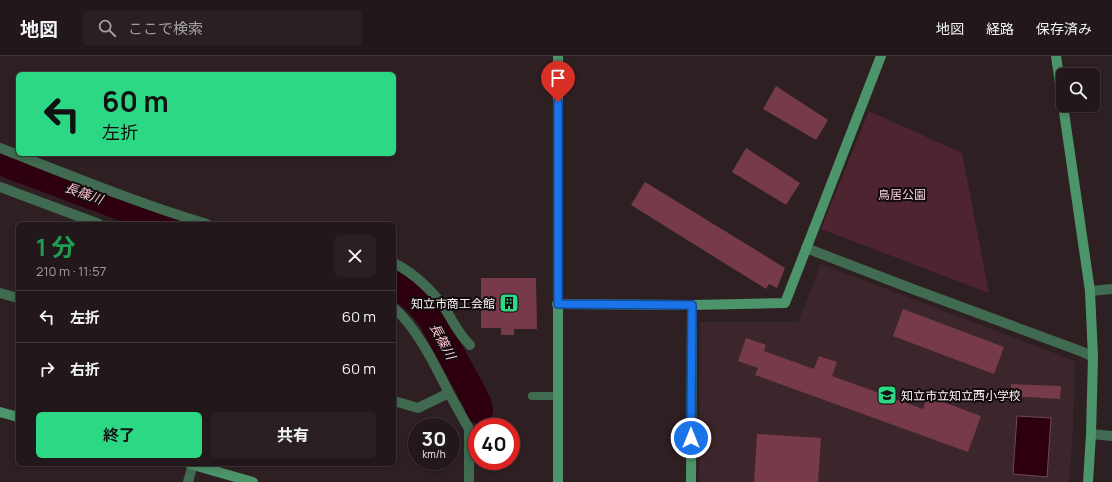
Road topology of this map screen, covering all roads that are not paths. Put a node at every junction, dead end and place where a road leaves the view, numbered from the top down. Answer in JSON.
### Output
{"nodes":[{"id":1,"x":558,"y":56,"type":"edge"},
{"id":2,"x":881,"y":56,"type":"edge"},
{"id":3,"x":1056,"y":56,"type":"edge"},
{"id":4,"x":1058,"y":68,"type":"edge"},
{"id":5,"x":1064,"y":112,"type":"edge"},
{"id":6,"x":0,"y":148,"type":"edge"},
{"id":7,"x":16,"y":154,"type":"edge"},
{"id":8,"x":21,"y":156,"type":"edge"},
{"id":9,"x":0,"y":187,"type":"edge"},
{"id":10,"x":94,"y":222,"type":"edge"},
{"id":11,"x":201,"y":222,"type":"edge"},
{"id":12,"x":806,"y":248,"type":"junction"},
{"id":13,"x":396,"y":264,"type":"edge"},
{"id":14,"x":1112,"y":290,"type":"edge"},
{"id":15,"x":1090,"y":291,"type":"junction"},
{"id":16,"x":0,"y":293,"type":"edge"},
{"id":17,"x":16,"y":297,"type":"edge"},
{"id":18,"x":558,"y":304,"type":"junction"},
{"id":19,"x":692,"y":305,"type":"junction"},
{"id":20,"x":396,"y":310,"type":"edge"},
{"id":21,"x":470,"y":345,"type":"dead end"},
{"id":22,"x":1093,"y":357,"type":"junction"},
{"id":23,"x":449,"y":393,"type":"junction"},
{"id":24,"x":532,"y":396,"type":"dead end"},
{"id":25,"x":558,"y":396,"type":"junction"},
{"id":26,"x":396,"y":402,"type":"edge"},
{"id":27,"x":0,"y":412,"type":"edge"},
{"id":28,"x":16,"y":416,"type":"edge"},
{"id":29,"x":1091,"y":434,"type":"junction"},
{"id":30,"x":1112,"y":436,"type":"edge"},
{"id":31,"x":192,"y":466,"type":"edge"},
{"id":32,"x":199,"y":466,"type":"edge"},
{"id":33,"x":188,"y":482,"type":"edge"},
{"id":34,"x":253,"y":482,"type":"edge"},
{"id":35,"x":469,"y":482,"type":"edge"},
{"id":36,"x":558,"y":482,"type":"edge"},
{"id":37,"x":691,"y":482,"type":"edge"},
{"id":38,"x":1088,"y":482,"type":"edge"}],
"edges":[{"from":1,"to":18,"type":"street"},
{"from":2,"to":12,"type":"street"},
{"from":3,"to":4,"type":"street"},
{"from":5,"to":15,"type":"street"},
{"from":6,"to":7,"type":"street"},
{"from":8,"to":11,"type":"street"},
{"from":9,"to":10,"type":"street"},
{"from":12,"to":19,"type":"street"},
{"from":12,"to":22,"type":"street"},
{"from":13,"to":21,"type":"street"},
{"from":14,"to":15,"type":"street"},
{"from":15,"to":22,"type":"street"},
{"from":16,"to":17,"type":"street"},
{"from":18,"to":19,"type":"street"},
{"from":18,"to":25,"type":"street"},
{"from":19,"to":37,"type":"street"},
{"from":20,"to":23,"type":"street"},
{"from":22,"to":29,"type":"street"},
{"from":23,"to":26,"type":"street"},
{"from":23,"to":35,"type":"street"},
{"from":24,"to":25,"type":"lane"},
{"from":25,"to":36,"type":"street"},
{"from":27,"to":28,"type":"street"},
{"from":29,"to":30,"type":"street"},
{"from":29,"to":38,"type":"street"},
{"from":31,"to":33,"type":"street"},
{"from":32,"to":34,"type":"street"}]}
